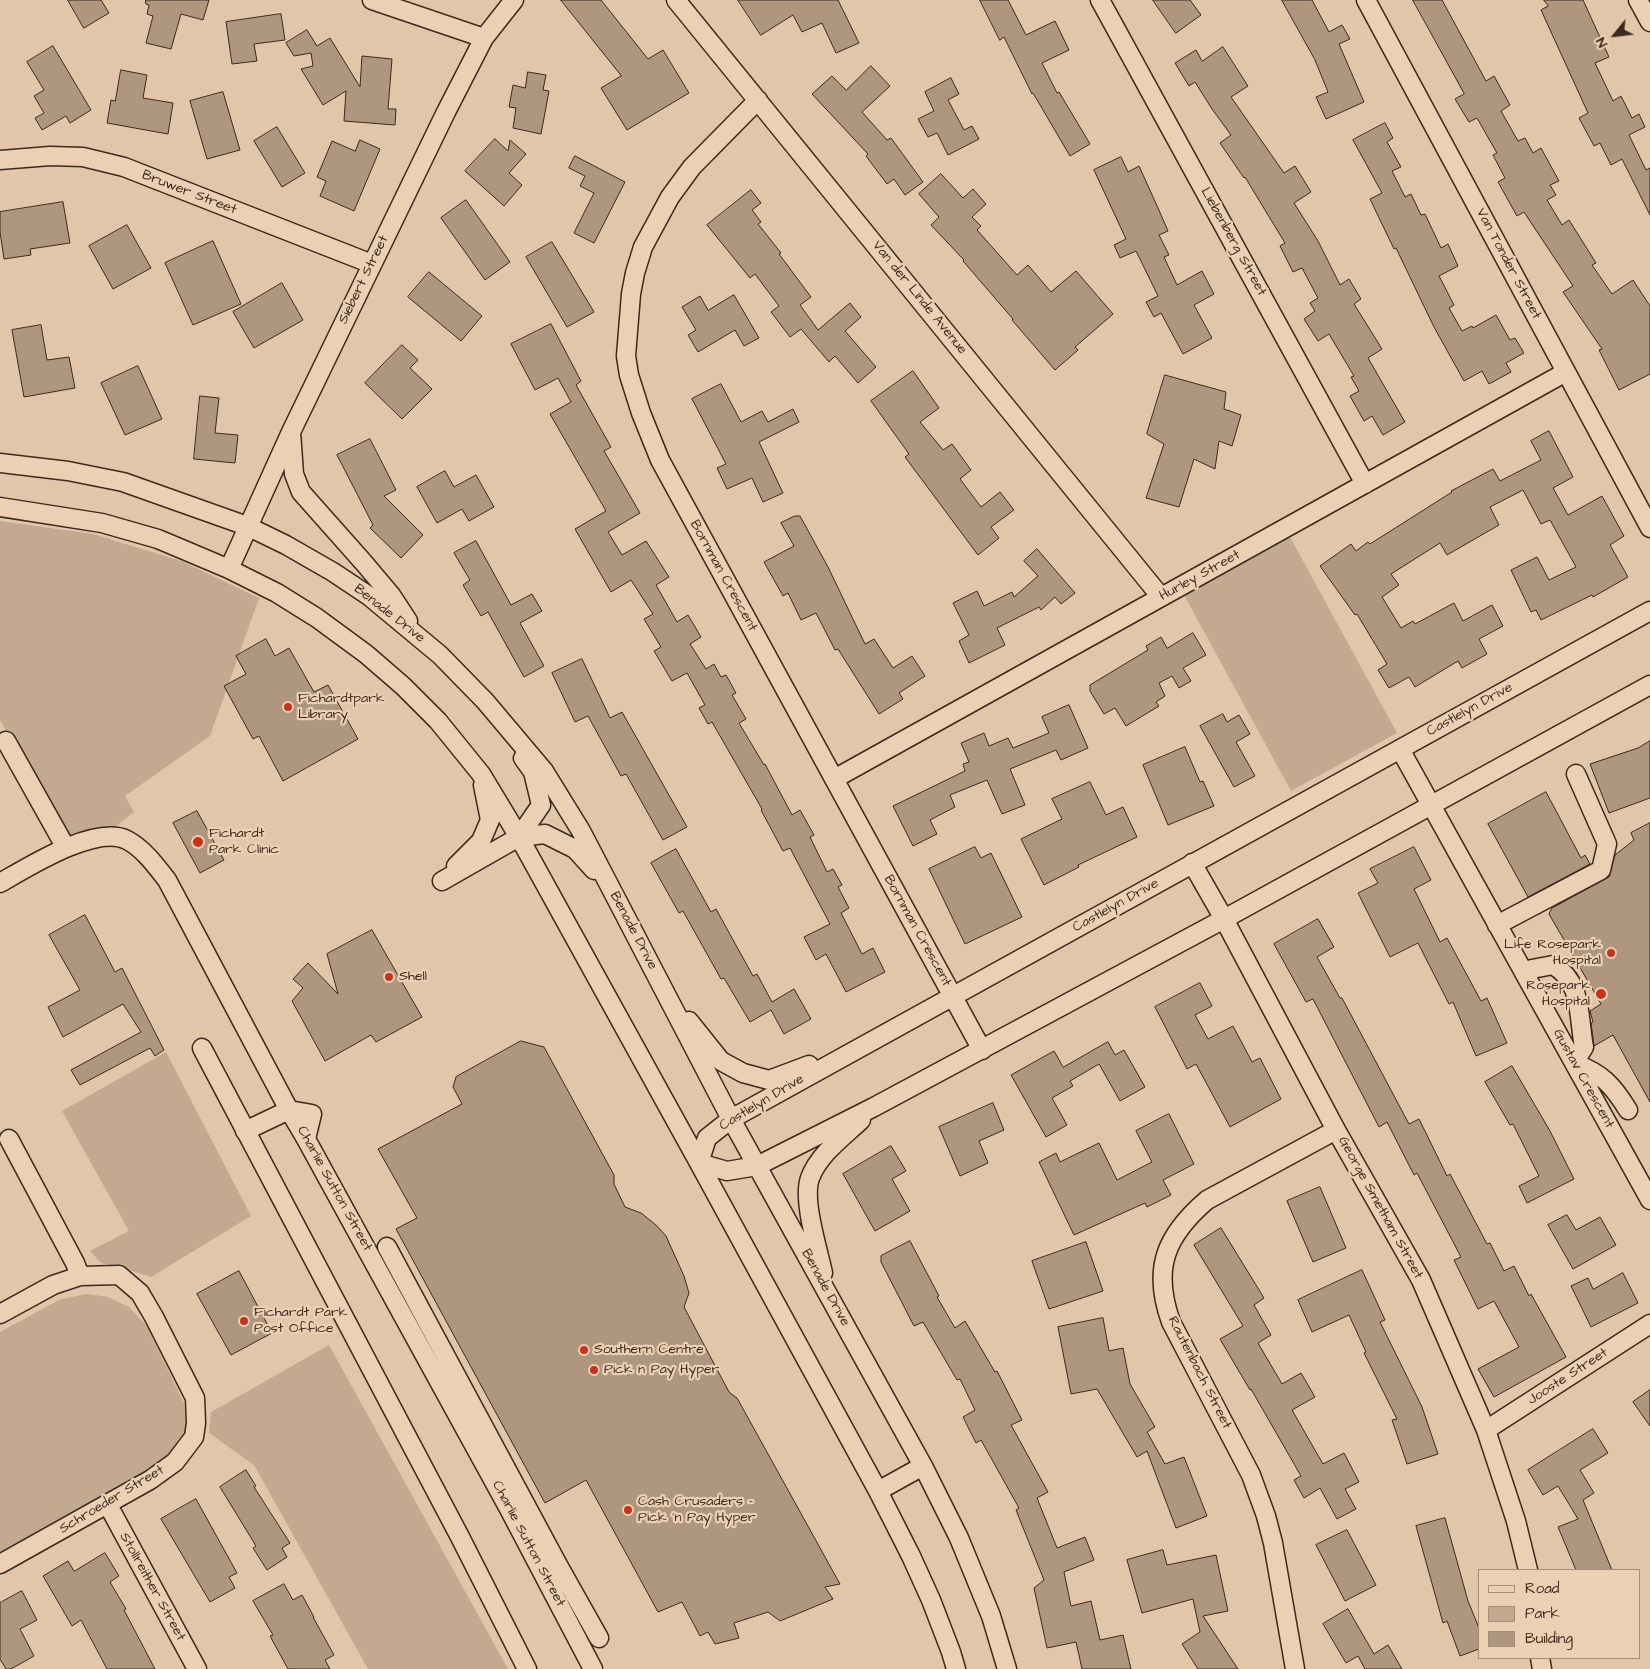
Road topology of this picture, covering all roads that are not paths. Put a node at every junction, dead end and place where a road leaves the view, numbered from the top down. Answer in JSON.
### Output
{"nodes":[{"id":1,"x":372,"y":0,"type":"edge"},
{"id":2,"x":514,"y":0,"type":"edge"},
{"id":3,"x":676,"y":0,"type":"edge"},
{"id":4,"x":1100,"y":0,"type":"edge"},
{"id":5,"x":1366,"y":0,"type":"edge"},
{"id":6,"x":1638,"y":0,"type":"edge"},
{"id":7,"x":1650,"y":22,"type":"edge"},
{"id":8,"x":484,"y":38,"type":"junction"},
{"id":9,"x":758,"y":100,"type":"junction"},
{"id":10,"x":0,"y":160,"type":"edge"},
{"id":11,"x":372,"y":264,"type":"junction"},
{"id":12,"x":1566,"y":372,"type":"junction"},
{"id":13,"x":291,"y":432,"type":"junction"},
{"id":14,"x":0,"y":464,"type":"edge"},
{"id":15,"x":1365,"y":484,"type":"junction"},
{"id":16,"x":0,"y":507,"type":"edge"},
{"id":17,"x":247,"y":526,"type":"junction"},
{"id":18,"x":1650,"y":528,"type":"edge"},
{"id":19,"x":229,"y":569,"type":"junction"},
{"id":20,"x":1161,"y":597,"type":"junction"},
{"id":21,"x":1650,"y":611,"type":"edge"},
{"id":22,"x":417,"y":635,"type":"junction"},
{"id":23,"x":1650,"y":685,"type":"edge"},
{"id":24,"x":485,"y":701,"type":"junction"},
{"id":25,"x":6,"y":742,"type":"dead end"},
{"id":26,"x":1400,"y":748,"type":"junction"},
{"id":27,"x":481,"y":774,"type":"junction"},
{"id":28,"x":1576,"y":774,"type":"dead end"},
{"id":29,"x":834,"y":779,"type":"junction"},
{"id":30,"x":1431,"y":806,"type":"junction"},
{"id":31,"x":519,"y":837,"type":"junction"},
{"id":32,"x":66,"y":848,"type":"junction"},
{"id":33,"x":1192,"y":864,"type":"junction"},
{"id":34,"x":1,"y":879,"type":"edge"},
{"id":35,"x":1224,"y":919,"type":"junction"},
{"id":36,"x":1497,"y":925,"type":"junction"},
{"id":37,"x":634,"y":934,"type":"junction"},
{"id":38,"x":1524,"y":973,"type":"junction"},
{"id":39,"x":662,"y":987,"type":"junction"},
{"id":40,"x":952,"y":995,"type":"junction"},
{"id":41,"x":202,"y":1048,"type":"dead end"},
{"id":42,"x":856,"y":1049,"type":"junction"},
{"id":43,"x":982,"y":1050,"type":"junction"},
{"id":44,"x":1574,"y":1063,"type":"junction"},
{"id":45,"x":874,"y":1107,"type":"junction"},
{"id":46,"x":289,"y":1110,"type":"junction"},
{"id":47,"x":1628,"y":1110,"type":"dead end"},
{"id":48,"x":731,"y":1119,"type":"junction"},
{"id":49,"x":1336,"y":1130,"type":"junction"},
{"id":50,"x":245,"y":1131,"type":"junction"},
{"id":51,"x":9,"y":1139,"type":"dead end"},
{"id":52,"x":699,"y":1162,"type":"junction"},
{"id":53,"x":757,"y":1166,"type":"junction"},
{"id":54,"x":1650,"y":1200,"type":"edge"},
{"id":55,"x":387,"y":1247,"type":"dead end"},
{"id":56,"x":80,"y":1276,"type":"junction"},
{"id":57,"x":827,"y":1293,"type":"junction"},
{"id":58,"x":1,"y":1313,"type":"edge"},
{"id":59,"x":1650,"y":1324,"type":"edge"},
{"id":60,"x":1486,"y":1430,"type":"junction"},
{"id":61,"x":923,"y":1466,"type":"junction"},
{"id":62,"x":878,"y":1492,"type":"junction"},
{"id":63,"x":108,"y":1505,"type":"junction"},
{"id":64,"x":0,"y":1564,"type":"edge"},
{"id":65,"x":1528,"y":1569,"type":"edge"},
{"id":66,"x":599,"y":1638,"type":"junction"},
{"id":67,"x":578,"y":1640,"type":"junction"},
{"id":68,"x":591,"y":1665,"type":"edge"},
{"id":69,"x":197,"y":1669,"type":"edge"},
{"id":70,"x":528,"y":1669,"type":"edge"},
{"id":71,"x":956,"y":1669,"type":"edge"},
{"id":72,"x":1007,"y":1669,"type":"edge"},
{"id":73,"x":1295,"y":1669,"type":"edge"}],
"edges":[{"from":1,"to":8,"type":"street"},
{"from":2,"to":8,"type":"street","name":"Siebert Street"},
{"from":3,"to":9,"type":"street","name":"Van der Linde Avenue"},
{"from":4,"to":15,"type":"street","name":"Liebenberg Street"},
{"from":5,"to":12,"type":"street","name":"Van Tonder Street"},
{"from":6,"to":7,"type":"street"},
{"from":8,"to":11,"type":"street","name":"Siebert Street"},
{"from":9,"to":20,"type":"street","name":"Van der Linde Avenue"},
{"from":9,"to":29,"type":"street","name":"Bornman Crescent"},
{"from":10,"to":11,"type":"street","name":"Bruwer Street"},
{"from":11,"to":13,"type":"street","name":"Siebert Street"},
{"from":12,"to":15,"type":"street","name":"Hurley Street"},
{"from":12,"to":18,"type":"street","name":"Van Tonder Street"},
{"from":13,"to":17,"type":"street","name":"Siebert Street"},
{"from":13,"to":22,"type":"street"},
{"from":14,"to":17,"type":"street","name":"Benade Drive"},
{"from":15,"to":20,"type":"street","name":"Hurley Street"},
{"from":16,"to":19,"type":"street"},
{"from":17,"to":19,"type":"street","name":"Siebert Street"},
{"from":17,"to":22,"type":"street","name":"Benade Drive"},
{"from":19,"to":27,"type":"street"},
{"from":20,"to":29,"type":"street","name":"Hurley Street"},
{"from":21,"to":26,"type":"street","name":"Castlelyn Drive"},
{"from":22,"to":24,"type":"street","name":"Benade Drive"},
{"from":23,"to":30,"type":"street"},
{"from":24,"to":31,"type":"street"},
{"from":24,"to":37,"type":"street","name":"Benade Drive"},
{"from":25,"to":32,"type":"street"},
{"from":26,"to":30,"type":"street","name":"Gustav Crescent"},
{"from":26,"to":33,"type":"street","name":"Castlelyn Drive"},
{"from":27,"to":31,"type":"street"},
{"from":27,"to":31,"type":"street"},
{"from":28,"to":36,"type":"street"},
{"from":29,"to":40,"type":"street","name":"Bornman Crescent"},
{"from":30,"to":35,"type":"street"},
{"from":30,"to":36,"type":"street","name":"Gustav Crescent"},
{"from":31,"to":37,"type":"street"},
{"from":31,"to":52,"type":"street"},
{"from":32,"to":34,"type":"street","name":"Charlie Sutton Street"},
{"from":32,"to":46,"type":"street","name":"Charlie Sutton Street"},
{"from":33,"to":35,"type":"street","name":"George Smetham Street"},
{"from":33,"to":40,"type":"street","name":"Castlelyn Drive"},
{"from":35,"to":43,"type":"street"},
{"from":35,"to":49,"type":"street","name":"George Smetham Street"},
{"from":36,"to":38,"type":"street","name":"Gustav Crescent"},
{"from":37,"to":39,"type":"street","name":"Benade Drive"},
{"from":38,"to":44,"type":"street","name":"Gustav Crescent"},
{"from":38,"to":44,"type":"street"},
{"from":39,"to":42,"type":"street"},
{"from":39,"to":48,"type":"street","name":"Benade Drive"},
{"from":40,"to":42,"type":"street","name":"Castlelyn Drive"},
{"from":40,"to":43,"type":"street","name":"Bornman Crescent"},
{"from":41,"to":50,"type":"street"},
{"from":42,"to":48,"type":"street","name":"Castlelyn Drive"},
{"from":43,"to":45,"type":"street"},
{"from":44,"to":47,"type":"street"},
{"from":44,"to":54,"type":"street","name":"Gustav Crescent"},
{"from":45,"to":53,"type":"street"},
{"from":45,"to":57,"type":"street"},
{"from":46,"to":50,"type":"street"},
{"from":46,"to":67,"type":"street","name":"Charlie Sutton Street"},
{"from":48,"to":52,"type":"street","name":"Castlelyn Drive"},
{"from":48,"to":53,"type":"street","name":"Benade Drive"},
{"from":49,"to":60,"type":"street","name":"George Smetham Street"},
{"from":49,"to":73,"type":"street","name":"Rautenbach Street"},
{"from":50,"to":70,"type":"street"},
{"from":51,"to":56,"type":"street"},
{"from":52,"to":53,"type":"street"},
{"from":52,"to":62,"type":"street"},
{"from":53,"to":57,"type":"street","name":"Benade Drive"},
{"from":55,"to":66,"type":"street"},
{"from":56,"to":58,"type":"street","name":"Schroeder Street"},
{"from":56,"to":63,"type":"street","name":"Schroeder Street"},
{"from":57,"to":61,"type":"street","name":"Benade Drive"},
{"from":59,"to":60,"type":"street","name":"Jooste Street"},
{"from":60,"to":65,"type":"street","name":"George Smetham Street"},
{"from":61,"to":62,"type":"street"},
{"from":61,"to":72,"type":"street","name":"Benade Drive"},
{"from":62,"to":71,"type":"street"},
{"from":63,"to":64,"type":"street","name":"Schroeder Street"},
{"from":63,"to":69,"type":"street","name":"Stollreither Street"},
{"from":66,"to":67,"type":"street"},
{"from":66,"to":68,"type":"street"},
{"from":67,"to":68,"type":"street","name":"Charlie Sutton Street"}]}
